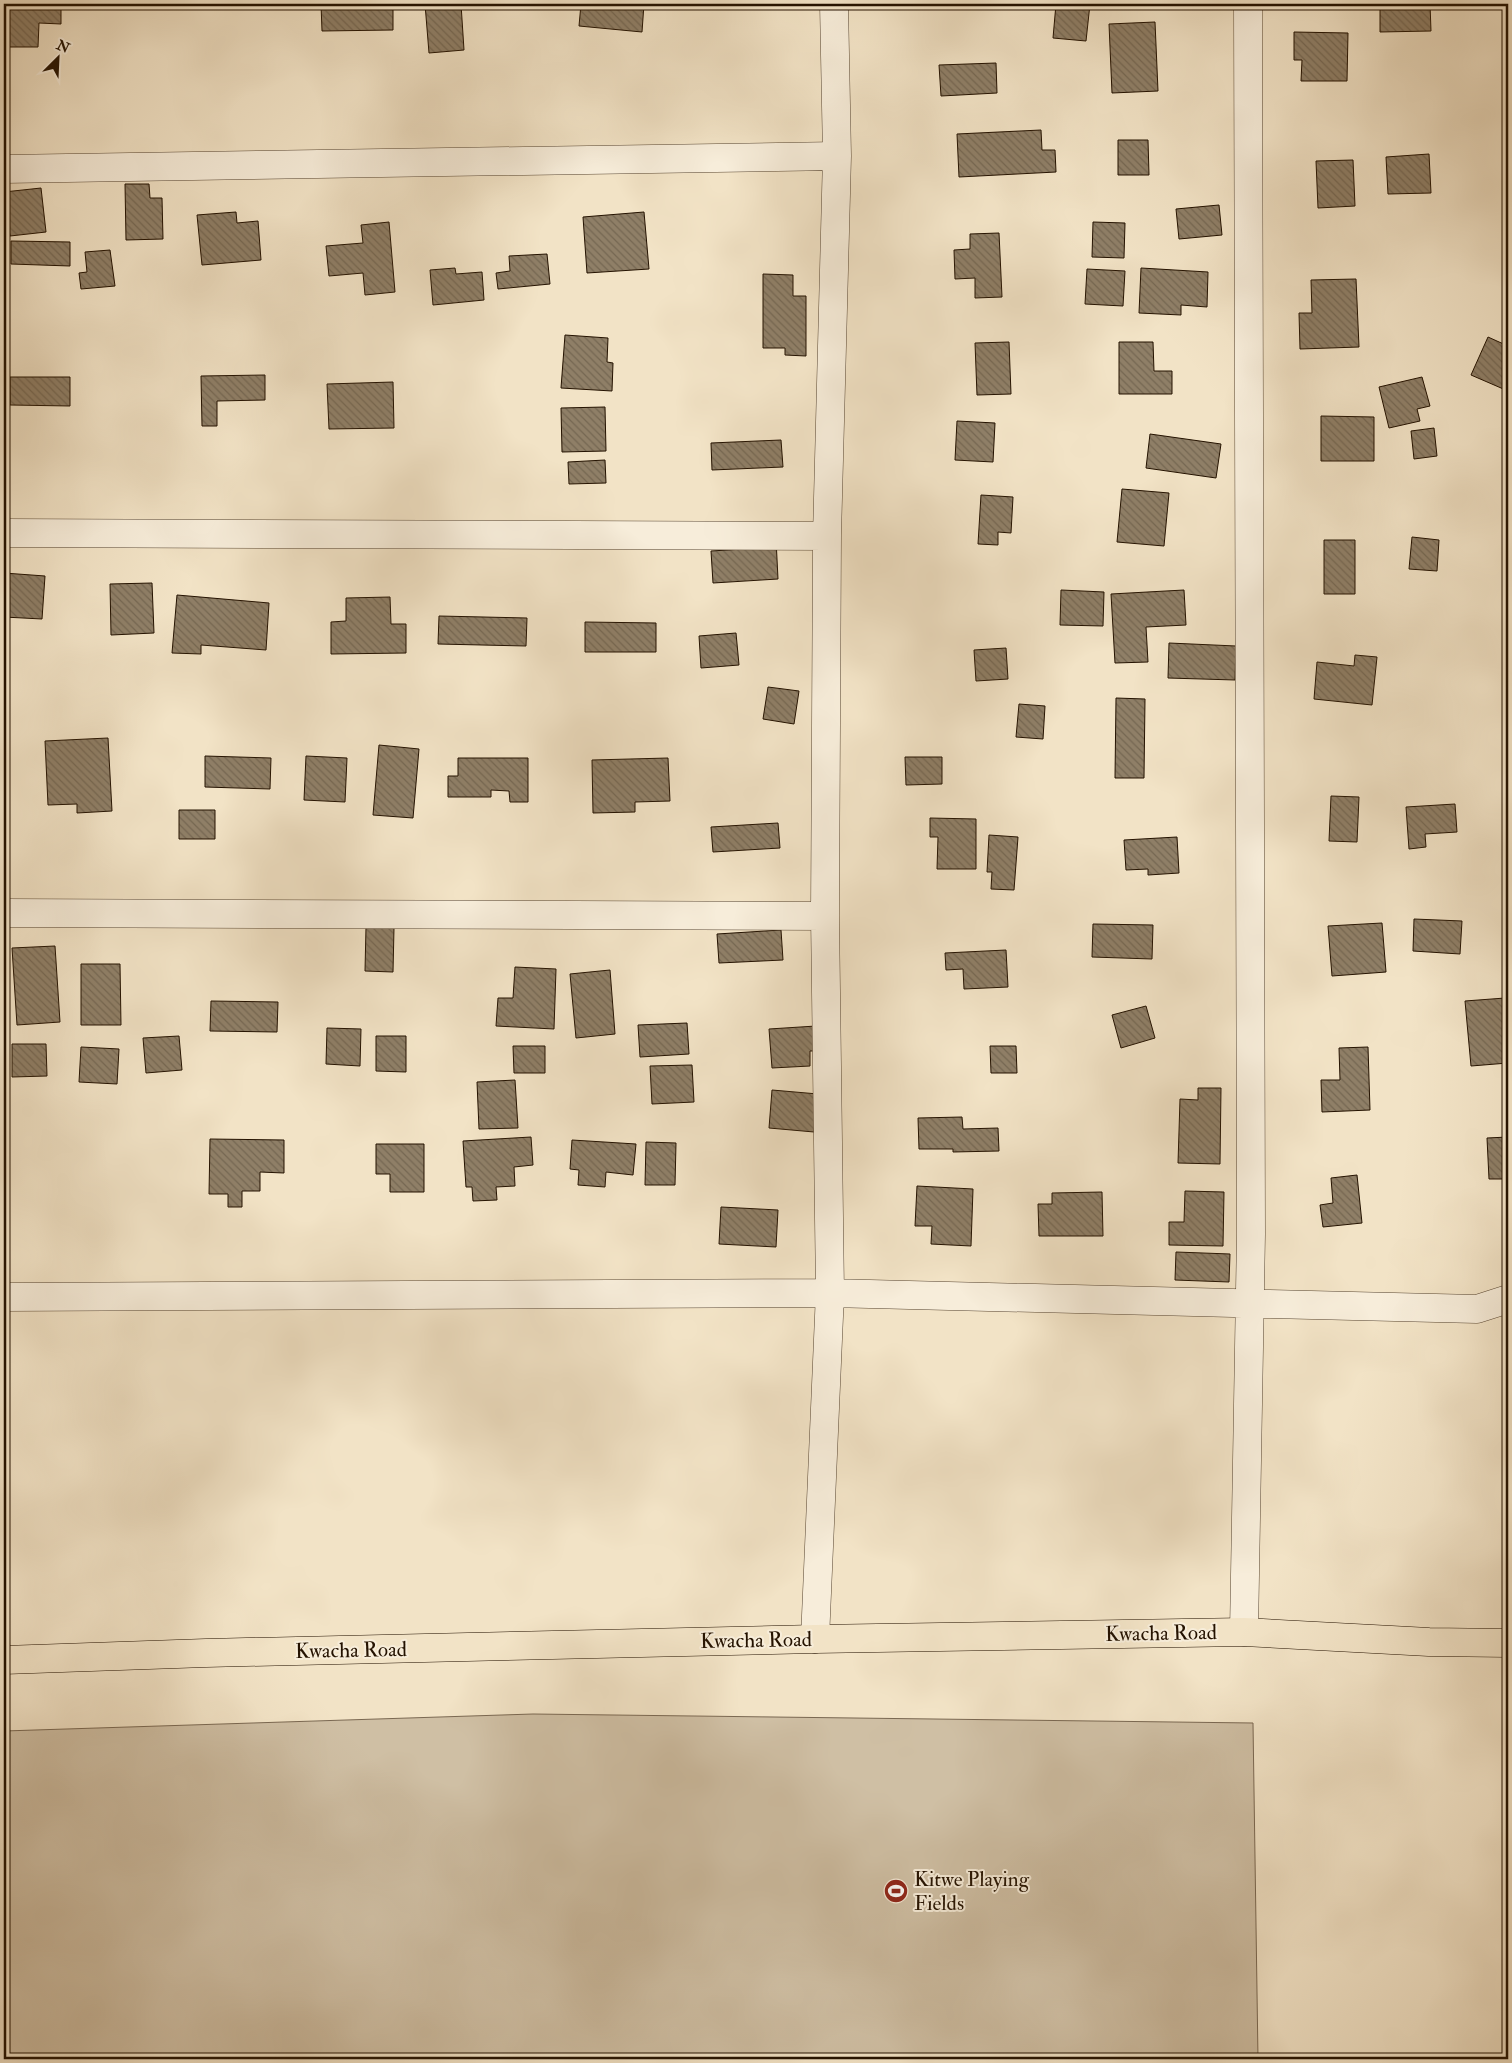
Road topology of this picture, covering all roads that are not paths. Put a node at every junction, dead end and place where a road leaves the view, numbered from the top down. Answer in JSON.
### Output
{"nodes":[{"id":1,"x":834,"y":4,"type":"edge"},
{"id":2,"x":1248,"y":4,"type":"edge"},
{"id":3,"x":837,"y":156,"type":"junction"},
{"id":4,"x":4,"y":169,"type":"edge"},
{"id":5,"x":4,"y":533,"type":"edge"},
{"id":6,"x":827,"y":536,"type":"junction"},
{"id":7,"x":4,"y":912,"type":"edge"},
{"id":8,"x":826,"y":916,"type":"junction"},
{"id":9,"x":830,"y":1293,"type":"junction"},
{"id":10,"x":4,"y":1297,"type":"edge"},
{"id":11,"x":1508,"y":1299,"type":"edge"},
{"id":12,"x":1250,"y":1304,"type":"junction"},
{"id":13,"x":1244,"y":1632,"type":"junction"},
{"id":14,"x":815,"y":1639,"type":"junction"},
{"id":15,"x":1508,"y":1643,"type":"edge"},
{"id":16,"x":4,"y":1660,"type":"edge"}],
"edges":[{"from":1,"to":3,"type":"street"},
{"from":2,"to":12,"type":"street"},
{"from":3,"to":4,"type":"street"},
{"from":3,"to":6,"type":"street"},
{"from":5,"to":6,"type":"street"},
{"from":6,"to":8,"type":"street"},
{"from":7,"to":8,"type":"street"},
{"from":8,"to":9,"type":"street"},
{"from":9,"to":10,"type":"street"},
{"from":9,"to":12,"type":"street"},
{"from":9,"to":14,"type":"street"},
{"from":11,"to":12,"type":"street"},
{"from":12,"to":13,"type":"street"},
{"from":13,"to":14,"type":"main road","name":"Kwacha Road"},
{"from":13,"to":15,"type":"main road","name":"Kwacha Road"},
{"from":14,"to":16,"type":"main road","name":"Kwacha Road"}]}
